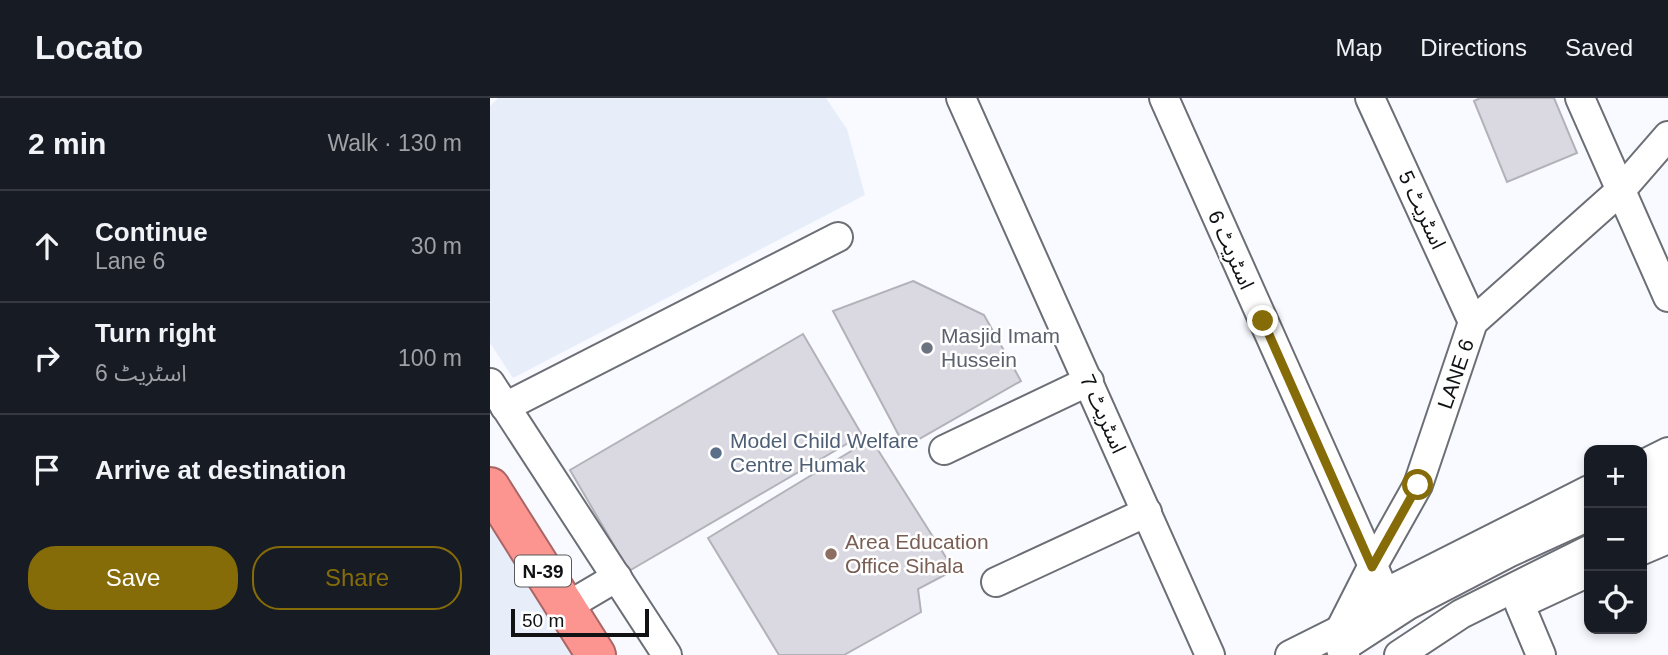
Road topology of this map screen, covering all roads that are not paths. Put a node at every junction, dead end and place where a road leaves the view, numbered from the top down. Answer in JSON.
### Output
{"nodes":[{"id":1,"x":961,"y":98,"type":"edge"},
{"id":2,"x":1164,"y":98,"type":"edge"},
{"id":3,"x":1370,"y":98,"type":"edge"},
{"id":4,"x":1580,"y":98,"type":"edge"},
{"id":5,"x":1668,"y":136,"type":"edge"},
{"id":6,"x":1621,"y":191,"type":"junction"},
{"id":7,"x":838,"y":237,"type":"dead end"},
{"id":8,"x":1668,"y":297,"type":"edge"},
{"id":9,"x":1473,"y":322,"type":"junction"},
{"id":10,"x":1089,"y":382,"type":"junction"},
{"id":11,"x":490,"y":383,"type":"edge"},
{"id":12,"x":505,"y":407,"type":"junction"},
{"id":13,"x":944,"y":450,"type":"dead end"},
{"id":14,"x":1668,"y":452,"type":"edge"},
{"id":15,"x":1647,"y":462,"type":"edge"},
{"id":16,"x":1668,"y":481,"type":"edge"},
{"id":17,"x":490,"y":487,"type":"edge"},
{"id":18,"x":1647,"y":490,"type":"edge"},
{"id":19,"x":1584,"y":493,"type":"edge"},
{"id":20,"x":1668,"y":510,"type":"edge"},
{"id":21,"x":1147,"y":512,"type":"junction"},
{"id":22,"x":1584,"y":518,"type":"edge"},
{"id":23,"x":1647,"y":520,"type":"edge"},
{"id":24,"x":1668,"y":539,"type":"edge"},
{"id":25,"x":1647,"y":548,"type":"edge"},
{"id":26,"x":1584,"y":552,"type":"edge"},
{"id":27,"x":1372,"y":567,"type":"junction"},
{"id":28,"x":1584,"y":574,"type":"edge"},
{"id":29,"x":617,"y":577,"type":"junction"},
{"id":30,"x":996,"y":582,"type":"dead end"},
{"id":31,"x":1385,"y":593,"type":"junction"},
{"id":32,"x":1520,"y":605,"type":"junction"},
{"id":33,"x":566,"y":607,"type":"junction"},
{"id":34,"x":1339,"y":647,"type":"edge"},
{"id":35,"x":596,"y":655,"type":"edge"},
{"id":36,"x":667,"y":655,"type":"edge"},
{"id":37,"x":1210,"y":655,"type":"edge"},
{"id":38,"x":1290,"y":655,"type":"edge"},
{"id":39,"x":1399,"y":655,"type":"edge"},
{"id":40,"x":1429,"y":655,"type":"edge"},
{"id":41,"x":1541,"y":655,"type":"edge"}],
"edges":[{"from":1,"to":10,"type":"street","name":"اسٹریٹ 7"},
{"from":2,"to":27,"type":"street","name":"اسٹریٹ 6"},
{"from":3,"to":9,"type":"street","name":"اسٹریٹ 5"},
{"from":4,"to":6,"type":"street"},
{"from":5,"to":6,"type":"street","name":"LANE 6"},
{"from":6,"to":8,"type":"street"},
{"from":6,"to":9,"type":"street","name":"LANE 6"},
{"from":7,"to":12,"type":"street"},
{"from":9,"to":27,"type":"street","name":"LANE 6"},
{"from":10,"to":13,"type":"street"},
{"from":10,"to":21,"type":"street","name":"اسٹریٹ 7"},
{"from":11,"to":12,"type":"street"},
{"from":12,"to":29,"type":"street"},
{"from":14,"to":15,"type":"street"},
{"from":16,"to":18,"type":"street"},
{"from":17,"to":33,"type":"highway","number":"N-39"},
{"from":19,"to":31,"type":"street"},
{"from":20,"to":23,"type":"street"},
{"from":21,"to":30,"type":"street"},
{"from":21,"to":37,"type":"street","name":"اسٹریٹ 7"},
{"from":22,"to":34,"type":"street"},
{"from":24,"to":25,"type":"street"},
{"from":26,"to":39,"type":"street"},
{"from":27,"to":31,"type":"street","name":"اسٹریٹ 6"},
{"from":27,"to":34,"type":"street","name":"LANE 6"},
{"from":28,"to":32,"type":"street"},
{"from":29,"to":33,"type":"street"},
{"from":29,"to":36,"type":"street"},
{"from":31,"to":34,"type":"street"},
{"from":32,"to":40,"type":"street"},
{"from":32,"to":41,"type":"street"},
{"from":33,"to":35,"type":"highway","number":"N-39"},
{"from":34,"to":38,"type":"street"}]}
